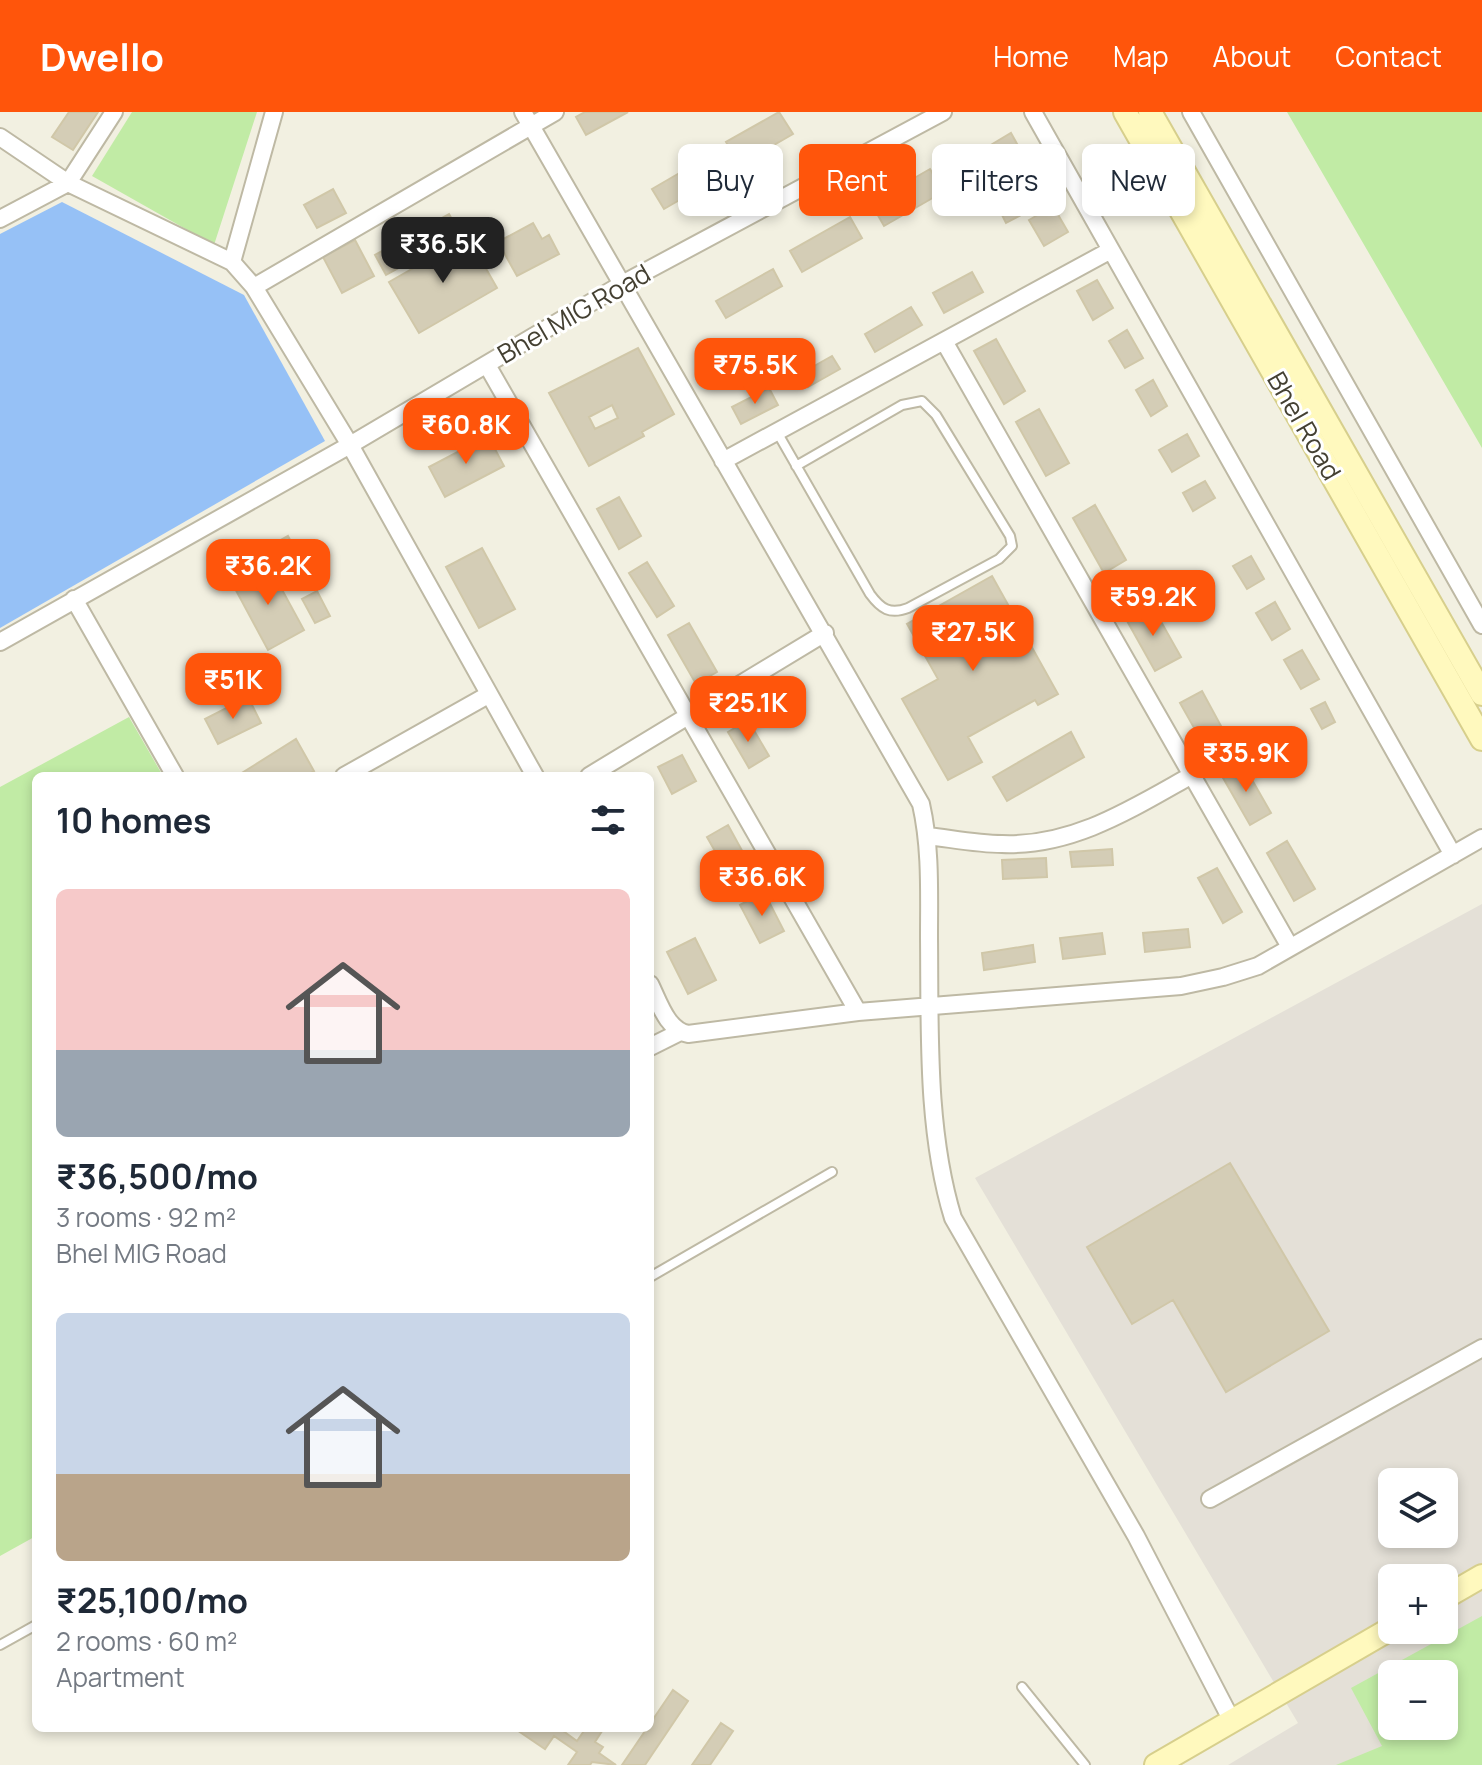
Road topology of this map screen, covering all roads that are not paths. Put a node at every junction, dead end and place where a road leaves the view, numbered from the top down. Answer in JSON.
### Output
{"nodes":[{"id":1,"x":114,"y":112,"type":"edge"},
{"id":2,"x":274,"y":112,"type":"edge"},
{"id":3,"x":555,"y":112,"type":"edge"},
{"id":4,"x":943,"y":112,"type":"edge"},
{"id":5,"x":1033,"y":112,"type":"edge"},
{"id":6,"x":1125,"y":112,"type":"edge"},
{"id":7,"x":1150,"y":112,"type":"edge"},
{"id":8,"x":1191,"y":112,"type":"edge"},
{"id":9,"x":527,"y":119,"type":"edge"},
{"id":10,"x":0,"y":137,"type":"edge"},
{"id":11,"x":68,"y":183,"type":"junction"},
{"id":12,"x":0,"y":219,"type":"edge"},
{"id":13,"x":1111,"y":250,"type":"junction"},
{"id":14,"x":232,"y":262,"type":"junction"},
{"id":15,"x":624,"y":283,"type":"junction"},
{"id":16,"x":254,"y":287,"type":"junction"},
{"id":17,"x":945,"y":343,"type":"junction"},
{"id":18,"x":487,"y":365,"type":"junction"},
{"id":19,"x":777,"y":432,"type":"junction"},
{"id":20,"x":350,"y":445,"type":"junction"},
{"id":21,"x":723,"y":461,"type":"junction"},
{"id":22,"x":796,"y":466,"type":"junction"},
{"id":23,"x":74,"y":599,"type":"junction"},
{"id":24,"x":1482,"y":625,"type":"edge"},
{"id":25,"x":825,"y":633,"type":"junction"},
{"id":26,"x":0,"y":642,"type":"edge"},
{"id":27,"x":1480,"y":684,"type":"edge"},
{"id":28,"x":488,"y":695,"type":"junction"},
{"id":29,"x":689,"y":714,"type":"junction"},
{"id":30,"x":1482,"y":739,"type":"edge"},
{"id":31,"x":173,"y":772,"type":"edge"},
{"id":32,"x":351,"y":772,"type":"edge"},
{"id":33,"x":533,"y":772,"type":"edge"},
{"id":34,"x":595,"y":772,"type":"edge"},
{"id":35,"x":1192,"y":775,"type":"junction"},
{"id":36,"x":928,"y":836,"type":"junction"},
{"id":37,"x":1482,"y":838,"type":"edge"},
{"id":38,"x":1453,"y":855,"type":"junction"},
{"id":39,"x":1290,"y":947,"type":"junction"},
{"id":40,"x":654,"y":991,"type":"edge"},
{"id":41,"x":930,"y":1008,"type":"junction"},
{"id":42,"x":858,"y":1012,"type":"junction"},
{"id":43,"x":678,"y":1033,"type":"junction"},
{"id":44,"x":654,"y":1045,"type":"edge"},
{"id":45,"x":832,"y":1172,"type":"dead end"},
{"id":46,"x":654,"y":1275,"type":"edge"},
{"id":47,"x":1482,"y":1348,"type":"edge"},
{"id":48,"x":1210,"y":1499,"type":"dead end"},
{"id":49,"x":1482,"y":1576,"type":"edge"},
{"id":50,"x":1458,"y":1590,"type":"edge"},
{"id":51,"x":32,"y":1627,"type":"edge"},
{"id":52,"x":1378,"y":1636,"type":"edge"},
{"id":53,"x":0,"y":1645,"type":"edge"},
{"id":54,"x":1022,"y":1687,"type":"dead end"},
{"id":55,"x":1232,"y":1721,"type":"junction"},
{"id":56,"x":1085,"y":1765,"type":"edge"},
{"id":57,"x":1156,"y":1765,"type":"edge"}],
"edges":[{"from":1,"to":11,"type":"street"},
{"from":2,"to":14,"type":"street"},
{"from":3,"to":9,"type":"street"},
{"from":4,"to":15,"type":"street","name":"Bhel MIG Road"},
{"from":5,"to":13,"type":"street"},
{"from":6,"to":30,"type":"street","name":"Bhel Road"},
{"from":7,"to":27,"type":"street","name":"Bhel Road"},
{"from":8,"to":24,"type":"street"},
{"from":9,"to":15,"type":"street"},
{"from":9,"to":16,"type":"street"},
{"from":10,"to":11,"type":"street"},
{"from":11,"to":12,"type":"street"},
{"from":11,"to":14,"type":"street"},
{"from":13,"to":17,"type":"street"},
{"from":13,"to":38,"type":"street"},
{"from":14,"to":16,"type":"street"},
{"from":15,"to":18,"type":"street","name":"Bhel MIG Road"},
{"from":15,"to":21,"type":"street"},
{"from":16,"to":20,"type":"street"},
{"from":17,"to":19,"type":"street"},
{"from":17,"to":35,"type":"street"},
{"from":18,"to":20,"type":"street","name":"Bhel MIG Road"},
{"from":18,"to":29,"type":"street"},
{"from":19,"to":21,"type":"street"},
{"from":19,"to":22,"type":"lane"},
{"from":20,"to":23,"type":"street","name":"Bhel MIG Road"},
{"from":20,"to":28,"type":"street"},
{"from":21,"to":25,"type":"street"},
{"from":22,"to":22,"type":"lane"},
{"from":23,"to":26,"type":"street","name":"Bhel MIG Road"},
{"from":23,"to":31,"type":"street"},
{"from":25,"to":29,"type":"street"},
{"from":25,"to":36,"type":"street"},
{"from":28,"to":32,"type":"street"},
{"from":28,"to":33,"type":"street"},
{"from":29,"to":34,"type":"street"},
{"from":29,"to":42,"type":"street"},
{"from":35,"to":36,"type":"street"},
{"from":35,"to":39,"type":"street"},
{"from":36,"to":41,"type":"street"},
{"from":37,"to":38,"type":"street"},
{"from":38,"to":39,"type":"street"},
{"from":39,"to":41,"type":"street"},
{"from":40,"to":43,"type":"street"},
{"from":41,"to":42,"type":"street"},
{"from":41,"to":55,"type":"street"},
{"from":42,"to":43,"type":"street"},
{"from":43,"to":44,"type":"street"},
{"from":45,"to":46,"type":"lane"},
{"from":47,"to":48,"type":"street"},
{"from":49,"to":50,"type":"street"},
{"from":51,"to":53,"type":"lane"},
{"from":52,"to":55,"type":"street"},
{"from":54,"to":56,"type":"lane"},
{"from":55,"to":57,"type":"street"}]}
